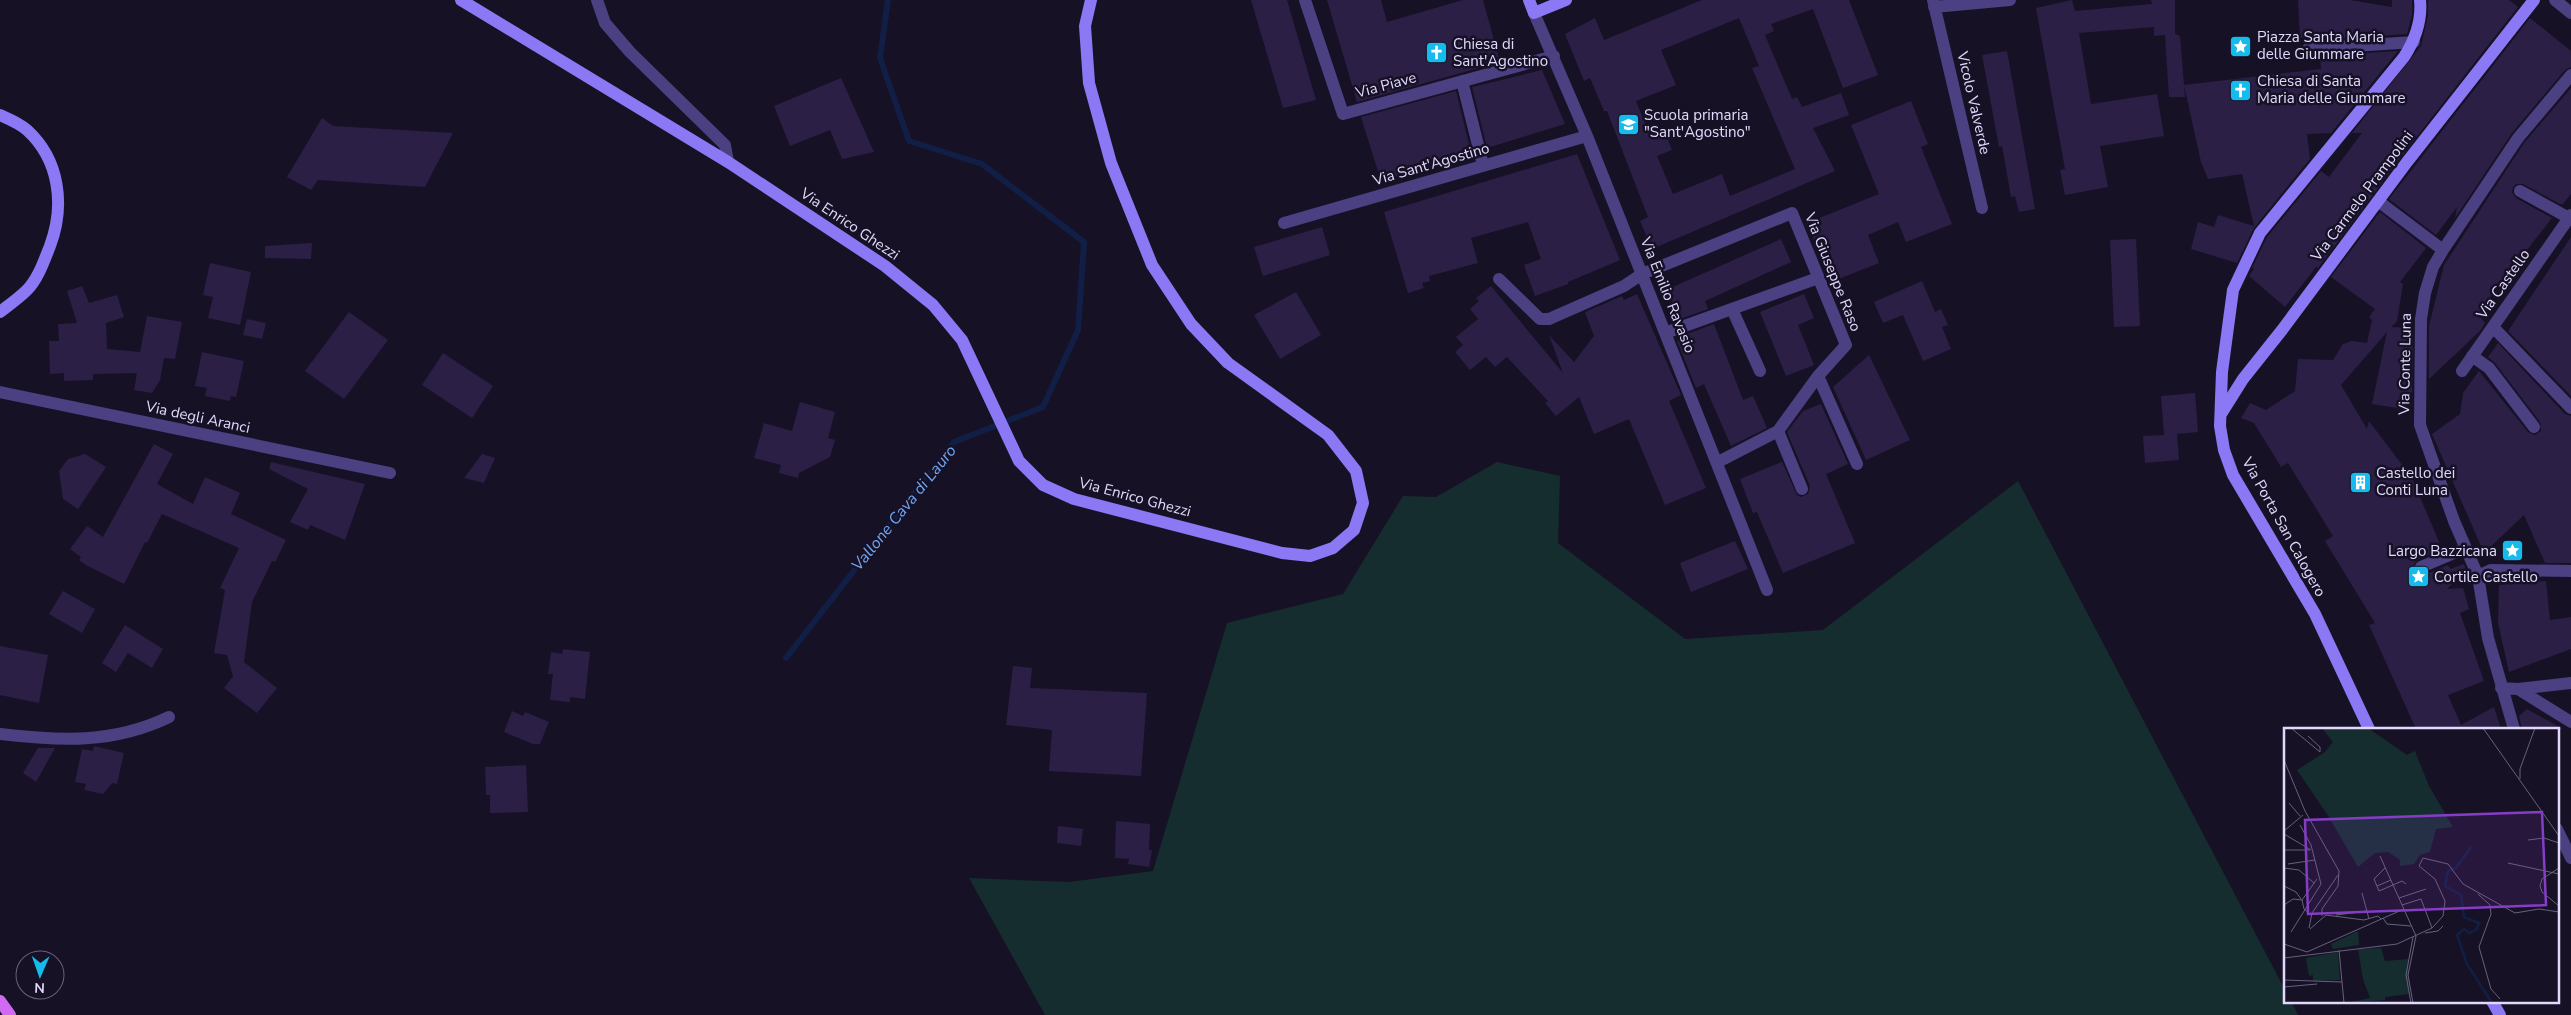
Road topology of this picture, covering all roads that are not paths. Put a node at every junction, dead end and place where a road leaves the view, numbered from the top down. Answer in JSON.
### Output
{"nodes":[{"id":1,"x":461,"y":0,"type":"edge"},
{"id":2,"x":597,"y":0,"type":"edge"},
{"id":3,"x":1091,"y":0,"type":"edge"},
{"id":4,"x":1305,"y":0,"type":"edge"},
{"id":5,"x":1529,"y":0,"type":"edge"},
{"id":6,"x":1566,"y":0,"type":"edge"},
{"id":7,"x":2010,"y":0,"type":"edge"},
{"id":8,"x":2420,"y":0,"type":"edge"},
{"id":9,"x":2534,"y":0,"type":"edge"},
{"id":10,"x":2555,"y":0,"type":"edge"},
{"id":11,"x":1934,"y":3,"type":"edge"},
{"id":12,"x":1534,"y":12,"type":"junction"},
{"id":13,"x":2571,"y":13,"type":"edge"},
{"id":14,"x":2414,"y":42,"type":"junction"},
{"id":15,"x":2308,"y":50,"type":"dead end"},
{"id":16,"x":1554,"y":56,"type":"junction"},
{"id":17,"x":2571,"y":74,"type":"edge"},
{"id":18,"x":1462,"y":81,"type":"junction"},
{"id":19,"x":0,"y":114,"type":"edge"},
{"id":20,"x":1586,"y":136,"type":"junction"},
{"id":21,"x":728,"y":162,"type":"junction"},
{"id":22,"x":1483,"y":165,"type":"junction"},
{"id":23,"x":2520,"y":191,"type":"dead end"},
{"id":24,"x":2378,"y":200,"type":"junction"},
{"id":25,"x":1982,"y":208,"type":"dead end"},
{"id":26,"x":2570,"y":217,"type":"edge"},
{"id":27,"x":1284,"y":223,"type":"dead end"},
{"id":28,"x":2443,"y":250,"type":"junction"},
{"id":29,"x":1642,"y":274,"type":"junction"},
{"id":30,"x":1499,"y":278,"type":"dead end"},
{"id":31,"x":1818,"y":278,"type":"junction"},
{"id":32,"x":1732,"y":309,"type":"junction"},
{"id":33,"x":0,"y":312,"type":"edge"},
{"id":34,"x":2493,"y":327,"type":"junction"},
{"id":35,"x":1665,"y":333,"type":"junction"},
{"id":36,"x":2472,"y":356,"type":"junction"},
{"id":37,"x":1760,"y":370,"type":"dead end"},
{"id":38,"x":2462,"y":371,"type":"dead end"},
{"id":39,"x":1818,"y":376,"type":"junction"},
{"id":40,"x":0,"y":392,"type":"edge"},
{"id":41,"x":2571,"y":408,"type":"edge"},
{"id":42,"x":2221,"y":414,"type":"junction"},
{"id":43,"x":2534,"y":427,"type":"dead end"},
{"id":44,"x":1778,"y":431,"type":"junction"},
{"id":45,"x":1718,"y":462,"type":"junction"},
{"id":46,"x":1857,"y":464,"type":"dead end"},
{"id":47,"x":390,"y":473,"type":"dead end"},
{"id":48,"x":1802,"y":489,"type":"dead end"},
{"id":49,"x":2466,"y":548,"type":"junction"},
{"id":50,"x":2421,"y":567,"type":"dead end"},
{"id":51,"x":2571,"y":571,"type":"edge"},
{"id":52,"x":2478,"y":576,"type":"junction"},
{"id":53,"x":1768,"y":590,"type":"dead end"},
{"id":54,"x":2571,"y":683,"type":"edge"},
{"id":55,"x":2501,"y":688,"type":"junction"},
{"id":56,"x":2518,"y":689,"type":"junction"},
{"id":57,"x":169,"y":717,"type":"dead end"},
{"id":58,"x":2571,"y":722,"type":"edge"},
{"id":59,"x":2369,"y":728,"type":"edge"},
{"id":60,"x":2514,"y":728,"type":"edge"},
{"id":61,"x":0,"y":734,"type":"edge"},
{"id":62,"x":2558,"y":831,"type":"edge"},
{"id":63,"x":2571,"y":858,"type":"edge"},
{"id":64,"x":0,"y":1001,"type":"edge"},
{"id":65,"x":2493,"y":1002,"type":"edge"},
{"id":66,"x":10,"y":1015,"type":"edge"},
{"id":67,"x":2500,"y":1015,"type":"edge"}],
"edges":[{"from":1,"to":21,"type":"street","name":"Via Enrico Ghezzi"},
{"from":2,"to":21,"type":"street"},
{"from":3,"to":21,"type":"street","name":"Via Enrico Ghezzi"},
{"from":4,"to":18,"type":"street","name":"Via Piave"},
{"from":5,"to":12,"type":"street"},
{"from":6,"to":12,"type":"street"},
{"from":7,"to":11,"type":"street","name":"Vicolo Valverde"},
{"from":8,"to":14,"type":"street","name":"Via Porta San Calogero"},
{"from":9,"to":24,"type":"street","name":"Via Carmelo Prampolini"},
{"from":10,"to":13,"type":"street"},
{"from":11,"to":25,"type":"street","name":"Vicolo Valverde"},
{"from":12,"to":16,"type":"street","name":"Via Emilio Ravasio"},
{"from":14,"to":15,"type":"street"},
{"from":14,"to":42,"type":"street","name":"Via Porta San Calogero"},
{"from":16,"to":18,"type":"street","name":"Via Piave"},
{"from":16,"to":20,"type":"street","name":"Via Emilio Ravasio"},
{"from":17,"to":28,"type":"street","name":"Via Conte Luna"},
{"from":18,"to":22,"type":"street"},
{"from":19,"to":33,"type":"street"},
{"from":20,"to":22,"type":"street","name":"Via Sant'Agostino"},
{"from":20,"to":29,"type":"street","name":"Via Emilio Ravasio"},
{"from":22,"to":27,"type":"street","name":"Via Sant'Agostino"},
{"from":23,"to":26,"type":"street"},
{"from":24,"to":28,"type":"street"},
{"from":24,"to":42,"type":"street","name":"Via Carmelo Prampolini"},
{"from":26,"to":34,"type":"street","name":"Via Castello"},
{"from":28,"to":49,"type":"street","name":"Via Conte Luna"},
{"from":29,"to":30,"type":"street","name":"Via Giuseppe Raso"},
{"from":29,"to":31,"type":"street","name":"Via Giuseppe Raso"},
{"from":29,"to":35,"type":"street","name":"Via Emilio Ravasio"},
{"from":31,"to":32,"type":"street"},
{"from":31,"to":39,"type":"street","name":"Via Giuseppe Raso"},
{"from":32,"to":35,"type":"street"},
{"from":32,"to":37,"type":"street"},
{"from":34,"to":36,"type":"street","name":"Via Castello"},
{"from":34,"to":41,"type":"street"},
{"from":35,"to":45,"type":"street","name":"Via Emilio Ravasio"},
{"from":36,"to":38,"type":"street","name":"Via Castello"},
{"from":36,"to":43,"type":"street"},
{"from":39,"to":44,"type":"street"},
{"from":39,"to":46,"type":"street"},
{"from":40,"to":47,"type":"street","name":"Via degli Aranci"},
{"from":42,"to":59,"type":"street","name":"Via Porta San Calogero"},
{"from":44,"to":45,"type":"street"},
{"from":44,"to":48,"type":"street"},
{"from":45,"to":53,"type":"street","name":"Via Emilio Ravasio"},
{"from":49,"to":50,"type":"street"},
{"from":49,"to":52,"type":"street","name":"Via Conte Luna"},
{"from":51,"to":52,"type":"street"},
{"from":52,"to":55,"type":"street","name":"Via Conte Luna"},
{"from":54,"to":56,"type":"street"},
{"from":55,"to":56,"type":"street"},
{"from":55,"to":60,"type":"street","name":"Via Conte Luna"},
{"from":56,"to":58,"type":"street"},
{"from":57,"to":61,"type":"street"},
{"from":62,"to":63,"type":"street"},
{"from":64,"to":66,"type":"main road"},
{"from":65,"to":67,"type":"street"}]}
